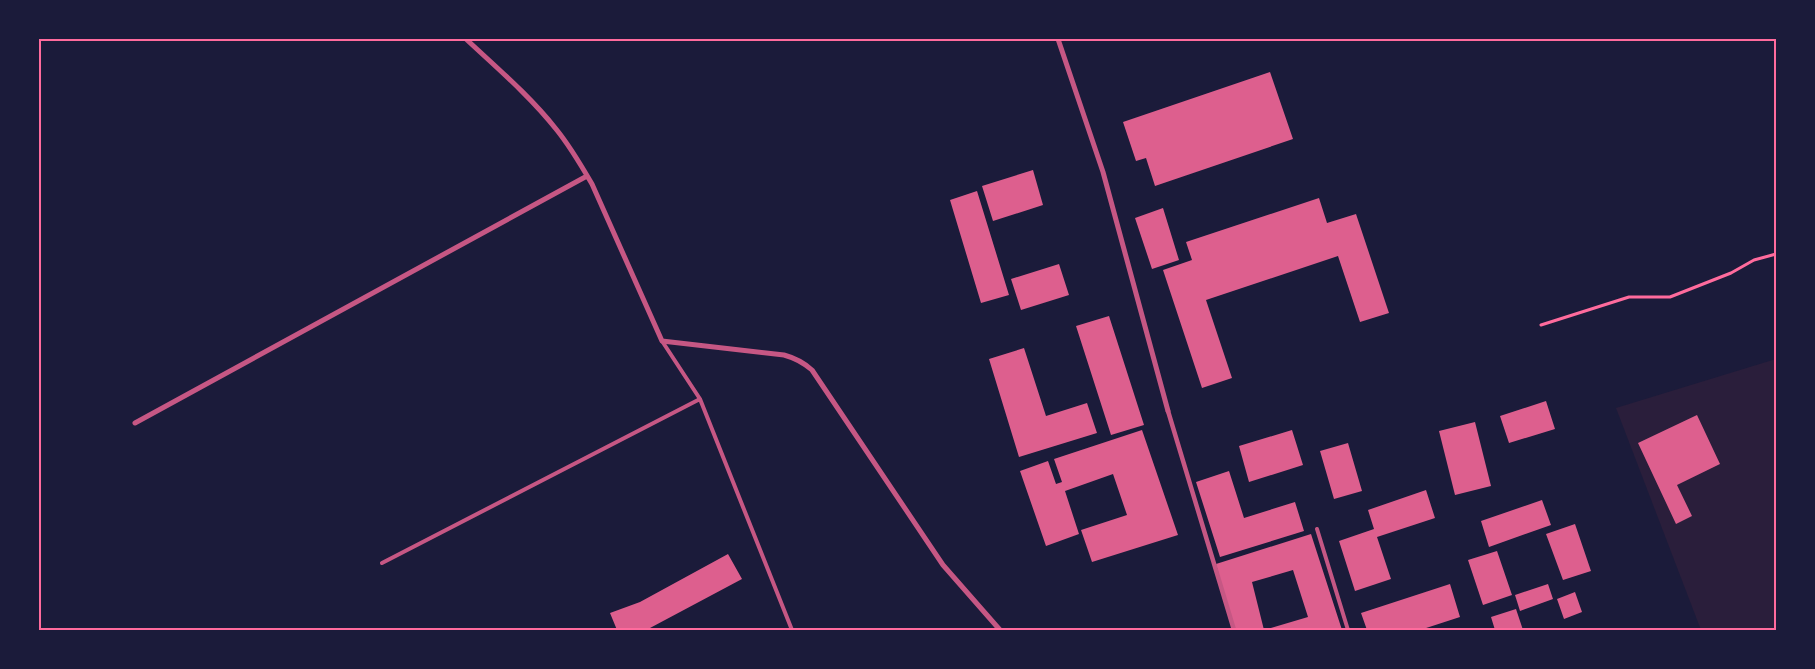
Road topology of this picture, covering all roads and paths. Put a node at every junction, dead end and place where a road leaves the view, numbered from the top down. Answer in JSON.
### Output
{"nodes":[{"id":1,"x":466,"y":39,"type":"edge"},
{"id":2,"x":1058,"y":39,"type":"edge"},
{"id":3,"x":587,"y":176,"type":"junction"},
{"id":4,"x":1776,"y":254,"type":"edge"},
{"id":5,"x":1541,"y":325,"type":"dead end"},
{"id":6,"x":662,"y":342,"type":"junction"},
{"id":7,"x":700,"y":400,"type":"junction"},
{"id":8,"x":1168,"y":411,"type":"joint"},
{"id":9,"x":135,"y":423,"type":"dead end"},
{"id":10,"x":1317,"y":529,"type":"dead end"},
{"id":11,"x":382,"y":563,"type":"dead end"},
{"id":12,"x":792,"y":630,"type":"edge"},
{"id":13,"x":1000,"y":630,"type":"edge"},
{"id":14,"x":1234,"y":630,"type":"edge"},
{"id":15,"x":1348,"y":630,"type":"edge"}],
"edges":[{"from":1,"to":3,"type":"street"},
{"from":2,"to":8,"type":"street"},
{"from":3,"to":6,"type":"street"},
{"from":3,"to":9,"type":"street"},
{"from":4,"to":5,"type":"path"},
{"from":6,"to":7,"type":"lane"},
{"from":6,"to":13,"type":"street"},
{"from":7,"to":11,"type":"lane"},
{"from":7,"to":12,"type":"lane"},
{"from":8,"to":14,"type":"street"},
{"from":10,"to":15,"type":"lane"}]}
